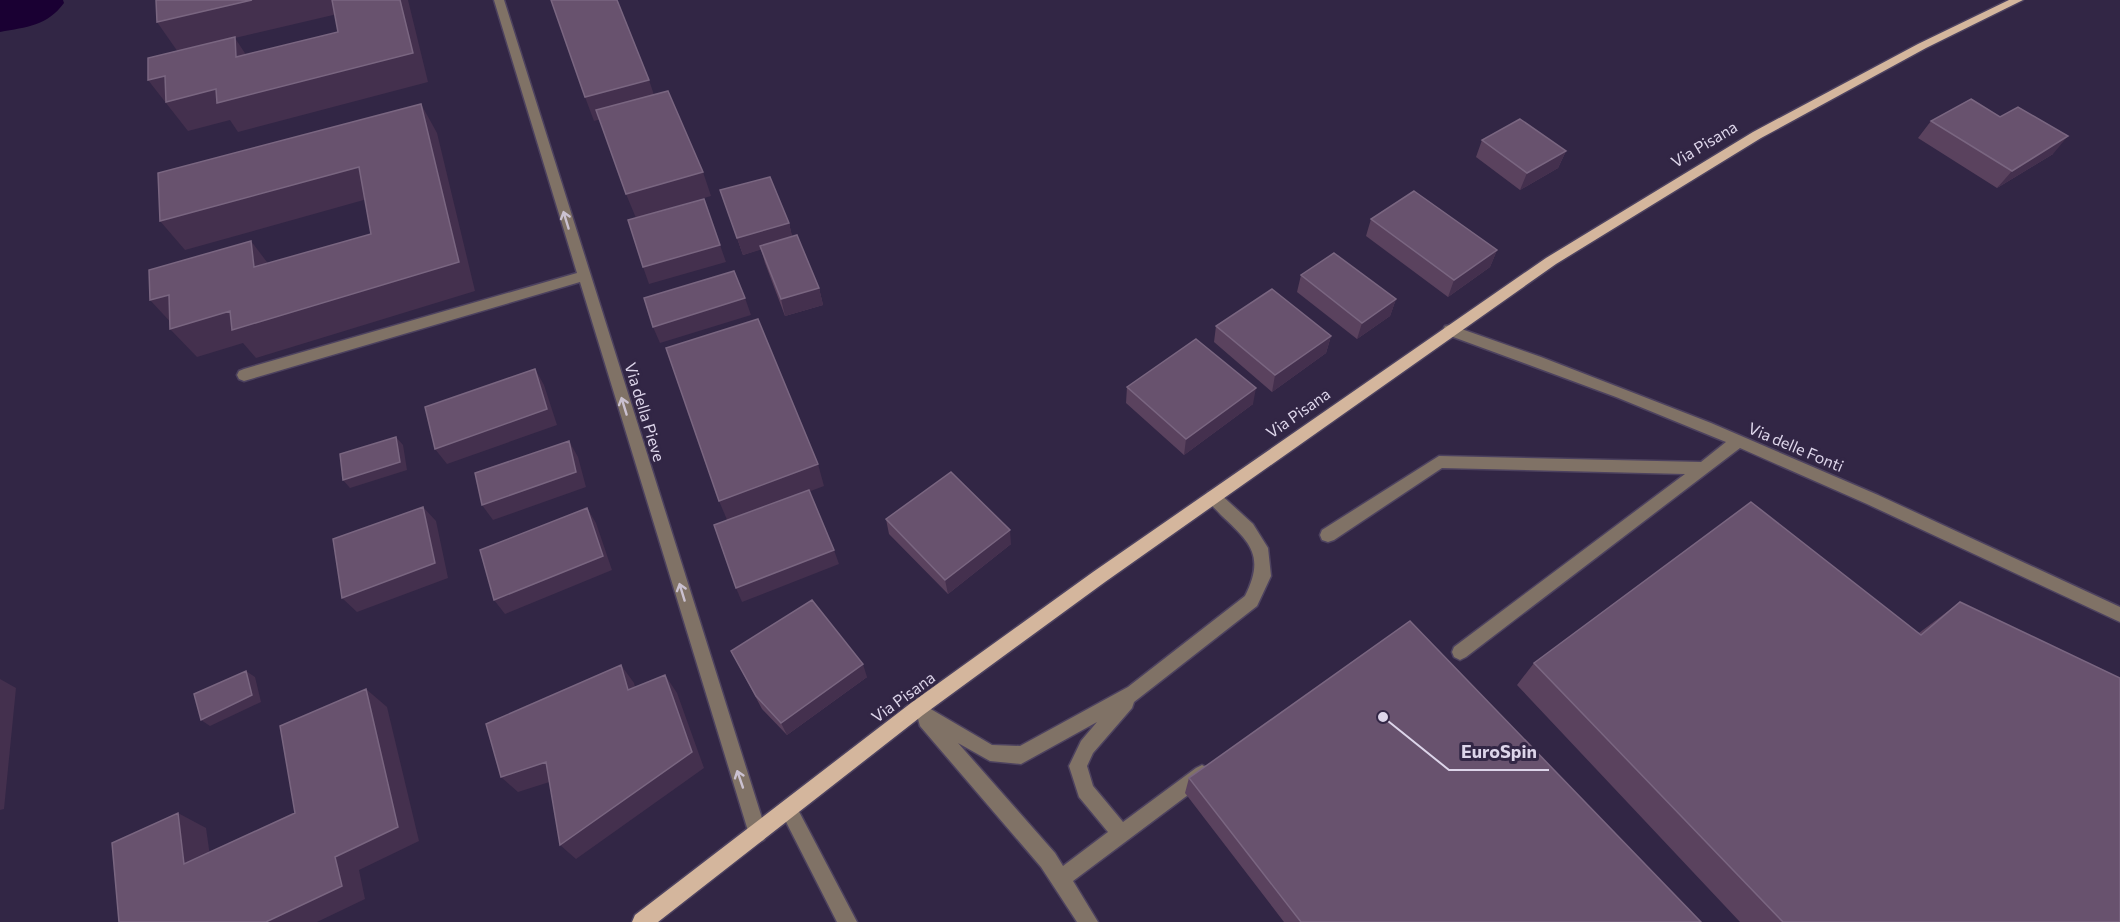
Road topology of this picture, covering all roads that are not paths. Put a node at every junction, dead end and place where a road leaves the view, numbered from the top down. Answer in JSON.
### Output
{"nodes":[{"id":1,"x":499,"y":0,"type":"edge"},
{"id":2,"x":2018,"y":0,"type":"edge"},
{"id":3,"x":584,"y":276,"type":"junction"},
{"id":4,"x":1450,"y":330,"type":"junction"},
{"id":5,"x":244,"y":375,"type":"dead end"},
{"id":6,"x":1738,"y":442,"type":"junction"},
{"id":7,"x":1704,"y":468,"type":"junction"},
{"id":8,"x":1213,"y":497,"type":"junction"},
{"id":9,"x":1328,"y":535,"type":"dead end"},
{"id":10,"x":2120,"y":615,"type":"edge"},
{"id":11,"x":1460,"y":652,"type":"dead end"},
{"id":12,"x":1134,"y":693,"type":"junction"},
{"id":13,"x":916,"y":709,"type":"junction"},
{"id":14,"x":1214,"y":765,"type":"edge"},
{"id":15,"x":789,"y":810,"type":"junction"},
{"id":16,"x":758,"y":834,"type":"junction"},
{"id":17,"x":1121,"y":834,"type":"junction"},
{"id":18,"x":1060,"y":879,"type":"junction"},
{"id":19,"x":642,"y":922,"type":"edge"},
{"id":20,"x":847,"y":922,"type":"edge"},
{"id":21,"x":1088,"y":922,"type":"edge"}],
"edges":[{"from":3,"to":1,"type":"street","name":"Via della Pieve","one_way":true},
{"from":2,"to":4,"type":"main road","name":"Via Pisana"},
{"from":3,"to":5,"type":"street"},
{"from":16,"to":3,"type":"street","name":"Via della Pieve","one_way":true},
{"from":4,"to":6,"type":"street","name":"Via delle Fonti"},
{"from":4,"to":8,"type":"main road","name":"Via Pisana"},
{"from":6,"to":7,"type":"street"},
{"from":6,"to":10,"type":"street","name":"Via delle Fonti"},
{"from":7,"to":9,"type":"street"},
{"from":7,"to":11,"type":"street"},
{"from":8,"to":12,"type":"street"},
{"from":8,"to":13,"type":"main road","name":"Via Pisana"},
{"from":12,"to":13,"type":"street"},
{"from":12,"to":17,"type":"street"},
{"from":13,"to":15,"type":"main road","name":"Via Pisana"},
{"from":13,"to":18,"type":"street"},
{"from":14,"to":17,"type":"street"},
{"from":15,"to":16,"type":"main road","name":"Via Pisana"},
{"from":15,"to":20,"type":"street"},
{"from":16,"to":19,"type":"main road","name":"Via Pisana"},
{"from":17,"to":18,"type":"street"},
{"from":18,"to":21,"type":"street"}]}
